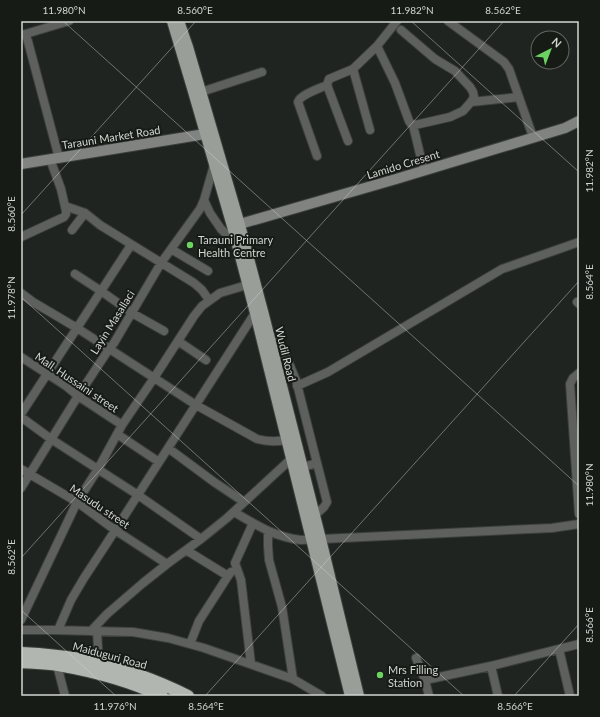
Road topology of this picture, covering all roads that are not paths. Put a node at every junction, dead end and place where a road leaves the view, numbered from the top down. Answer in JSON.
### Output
{"nodes":[{"id":1,"x":69,"y":21,"type":"edge"},
{"id":2,"x":172,"y":21,"type":"edge"},
{"id":3,"x":180,"y":21,"type":"edge"},
{"id":4,"x":397,"y":21,"type":"edge"},
{"id":5,"x":448,"y":21,"type":"edge"},
{"id":6,"x":401,"y":30,"type":"dead end"},
{"id":7,"x":23,"y":34,"type":"edge"},
{"id":8,"x":377,"y":46,"type":"junction"},
{"id":9,"x":353,"y":69,"type":"junction"},
{"id":10,"x":262,"y":72,"type":"dead end"},
{"id":11,"x":327,"y":85,"type":"junction"},
{"id":12,"x":201,"y":92,"type":"junction"},
{"id":13,"x":519,"y":97,"type":"junction"},
{"id":14,"x":472,"y":102,"type":"junction"},
{"id":15,"x":579,"y":121,"type":"edge"},
{"id":16,"x":413,"y":125,"type":"junction"},
{"id":17,"x":370,"y":130,"type":"dead end"},
{"id":18,"x":209,"y":133,"type":"junction"},
{"id":19,"x":533,"y":137,"type":"junction"},
{"id":20,"x":348,"y":141,"type":"dead end"},
{"id":21,"x":317,"y":156,"type":"dead end"},
{"id":22,"x":54,"y":158,"type":"junction"},
{"id":23,"x":21,"y":164,"type":"edge"},
{"id":24,"x":214,"y":165,"type":"junction"},
{"id":25,"x":424,"y":171,"type":"junction"},
{"id":26,"x":204,"y":200,"type":"junction"},
{"id":27,"x":65,"y":206,"type":"junction"},
{"id":28,"x":85,"y":213,"type":"junction"},
{"id":29,"x":236,"y":226,"type":"junction"},
{"id":30,"x":72,"y":230,"type":"dead end"},
{"id":31,"x":21,"y":237,"type":"edge"},
{"id":32,"x":579,"y":242,"type":"edge"},
{"id":33,"x":236,"y":243,"type":"junction"},
{"id":34,"x":131,"y":245,"type":"junction"},
{"id":35,"x":171,"y":249,"type":"junction"},
{"id":36,"x":161,"y":263,"type":"junction"},
{"id":37,"x":208,"y":271,"type":"dead end"},
{"id":38,"x":75,"y":274,"type":"dead end"},
{"id":39,"x":247,"y":285,"type":"junction"},
{"id":40,"x":101,"y":291,"type":"junction"},
{"id":41,"x":21,"y":293,"type":"edge"},
{"id":42,"x":209,"y":300,"type":"junction"},
{"id":43,"x":132,"y":313,"type":"junction"},
{"id":44,"x":255,"y":313,"type":"junction"},
{"id":45,"x":77,"y":328,"type":"junction"},
{"id":46,"x":164,"y":331,"type":"dead end"},
{"id":47,"x":270,"y":338,"type":"junction"},
{"id":48,"x":178,"y":341,"type":"junction"},
{"id":49,"x":109,"y":349,"type":"junction"},
{"id":50,"x":21,"y":357,"type":"edge"},
{"id":51,"x":206,"y":360,"type":"dead end"},
{"id":52,"x":579,"y":373,"type":"edge"},
{"id":53,"x":47,"y":374,"type":"junction"},
{"id":54,"x":154,"y":378,"type":"junction"},
{"id":55,"x":297,"y":386,"type":"junction"},
{"id":56,"x":78,"y":396,"type":"junction"},
{"id":57,"x":196,"y":405,"type":"junction"},
{"id":58,"x":302,"y":406,"type":"junction"},
{"id":59,"x":288,"y":410,"type":"junction"},
{"id":60,"x":21,"y":414,"type":"edge"},
{"id":61,"x":21,"y":417,"type":"edge"},
{"id":62,"x":122,"y":425,"type":"junction"},
{"id":63,"x":117,"y":434,"type":"junction"},
{"id":64,"x":51,"y":439,"type":"junction"},
{"id":65,"x":286,"y":440,"type":"junction"},
{"id":66,"x":168,"y":448,"type":"junction"},
{"id":67,"x":291,"y":459,"type":"junction"},
{"id":68,"x":159,"y":462,"type":"junction"},
{"id":69,"x":317,"y":463,"type":"junction"},
{"id":70,"x":303,"y":467,"type":"junction"},
{"id":71,"x":21,"y":469,"type":"edge"},
{"id":72,"x":98,"y":469,"type":"junction"},
{"id":73,"x":29,"y":474,"type":"junction"},
{"id":74,"x":21,"y":488,"type":"edge"},
{"id":75,"x":138,"y":495,"type":"junction"},
{"id":76,"x":77,"y":502,"type":"junction"},
{"id":77,"x":244,"y":502,"type":"junction"},
{"id":78,"x":234,"y":512,"type":"junction"},
{"id":79,"x":579,"y":514,"type":"edge"},
{"id":80,"x":315,"y":516,"type":"junction"},
{"id":81,"x":253,"y":523,"type":"junction"},
{"id":82,"x":579,"y":524,"type":"edge"},
{"id":83,"x":115,"y":530,"type":"junction"},
{"id":84,"x":268,"y":532,"type":"junction"},
{"id":85,"x":201,"y":539,"type":"junction"},
{"id":86,"x":316,"y":540,"type":"junction"},
{"id":87,"x":186,"y":550,"type":"junction"},
{"id":88,"x":167,"y":564,"type":"junction"},
{"id":89,"x":236,"y":566,"type":"junction"},
{"id":90,"x":228,"y":576,"type":"junction"},
{"id":91,"x":21,"y":597,"type":"edge"},
{"id":92,"x":29,"y":603,"type":"junction"},
{"id":93,"x":21,"y":620,"type":"edge"},
{"id":94,"x":21,"y":630,"type":"edge"},
{"id":95,"x":58,"y":630,"type":"junction"},
{"id":96,"x":94,"y":631,"type":"junction"},
{"id":97,"x":190,"y":644,"type":"junction"},
{"id":98,"x":579,"y":644,"type":"edge"},
{"id":99,"x":559,"y":649,"type":"junction"},
{"id":100,"x":21,"y":653,"type":"edge"},
{"id":101,"x":416,"y":658,"type":"dead end"},
{"id":102,"x":21,"y":662,"type":"edge"},
{"id":103,"x":99,"y":664,"type":"junction"},
{"id":104,"x":250,"y":664,"type":"junction"},
{"id":105,"x":56,"y":665,"type":"junction"},
{"id":106,"x":491,"y":666,"type":"junction"},
{"id":107,"x":293,"y":679,"type":"junction"},
{"id":108,"x":425,"y":680,"type":"junction"},
{"id":109,"x":354,"y":694,"type":"edge"},
{"id":110,"x":65,"y":696,"type":"edge"},
{"id":111,"x":162,"y":696,"type":"edge"},
{"id":112,"x":188,"y":696,"type":"edge"},
{"id":113,"x":322,"y":696,"type":"edge"},
{"id":114,"x":429,"y":696,"type":"edge"},
{"id":115,"x":498,"y":696,"type":"edge"},
{"id":116,"x":570,"y":696,"type":"edge"}],
"edges":[{"from":1,"to":7,"type":"street"},
{"from":2,"to":18,"type":"main road","name":"Wudil Road"},
{"from":3,"to":12,"type":"main road","name":"Wudil Road"},
{"from":4,"to":8,"type":"street"},
{"from":5,"to":13,"type":"street"},
{"from":6,"to":14,"type":"street"},
{"from":7,"to":22,"type":"street"},
{"from":8,"to":9,"type":"street"},
{"from":8,"to":16,"type":"street"},
{"from":9,"to":11,"type":"street"},
{"from":9,"to":17,"type":"street"},
{"from":10,"to":12,"type":"street"},
{"from":11,"to":20,"type":"street"},
{"from":11,"to":21,"type":"street"},
{"from":12,"to":18,"type":"main road","name":"Wudil Road"},
{"from":13,"to":14,"type":"street"},
{"from":13,"to":19,"type":"street"},
{"from":14,"to":16,"type":"street"},
{"from":15,"to":19,"type":"street","name":"Lamido Cresent"},
{"from":16,"to":25,"type":"street"},
{"from":18,"to":22,"type":"street","name":"Tarauni Market Road"},
{"from":18,"to":24,"type":"main road","name":"Wudil Road"},
{"from":18,"to":29,"type":"main road","name":"Wudil Road"},
{"from":19,"to":25,"type":"street","name":"Lamido Cresent"},
{"from":22,"to":23,"type":"street","name":"Tarauni Market Road"},
{"from":22,"to":27,"type":"street"},
{"from":24,"to":26,"type":"street","name":"Layin Masallaci"},
{"from":24,"to":29,"type":"main road","name":"Wudil Road"},
{"from":25,"to":29,"type":"street","name":"Lamido Cresent"},
{"from":26,"to":33,"type":"street"},
{"from":26,"to":35,"type":"street","name":"Layin Masallaci"},
{"from":27,"to":28,"type":"street"},
{"from":27,"to":31,"type":"street"},
{"from":28,"to":30,"type":"street"},
{"from":28,"to":34,"type":"street"},
{"from":29,"to":33,"type":"main road","name":"Wudil Road"},
{"from":29,"to":47,"type":"main road","name":"Wudil Road"},
{"from":32,"to":55,"type":"street"},
{"from":33,"to":39,"type":"main road","name":"Wudil Road"},
{"from":34,"to":36,"type":"street"},
{"from":34,"to":40,"type":"street"},
{"from":35,"to":36,"type":"street","name":"Layin Masallaci"},
{"from":35,"to":37,"type":"street"},
{"from":36,"to":42,"type":"street"},
{"from":36,"to":43,"type":"street","name":"Layin Masallaci"},
{"from":38,"to":40,"type":"street"},
{"from":39,"to":42,"type":"street"},
{"from":39,"to":44,"type":"main road","name":"Wudil Road"},
{"from":40,"to":43,"type":"street"},
{"from":40,"to":45,"type":"street"},
{"from":41,"to":45,"type":"street"},
{"from":42,"to":48,"type":"street"},
{"from":43,"to":46,"type":"street"},
{"from":43,"to":49,"type":"street","name":"Layin Masallaci"},
{"from":44,"to":57,"type":"street"},
{"from":44,"to":65,"type":"main road","name":"Wudil Road"},
{"from":45,"to":49,"type":"street"},
{"from":45,"to":53,"type":"street"},
{"from":47,"to":55,"type":"street"},
{"from":47,"to":59,"type":"main road","name":"Wudil Road"},
{"from":48,"to":51,"type":"street"},
{"from":48,"to":54,"type":"street"},
{"from":49,"to":54,"type":"street"},
{"from":49,"to":56,"type":"street","name":"Layin Masallaci"},
{"from":50,"to":53,"type":"street","name":"Mall. Hussaini street"},
{"from":52,"to":79,"type":"street"},
{"from":53,"to":56,"type":"street","name":"Mall. Hussaini street"},
{"from":53,"to":60,"type":"street"},
{"from":54,"to":57,"type":"street"},
{"from":54,"to":62,"type":"street"},
{"from":55,"to":58,"type":"street"},
{"from":56,"to":62,"type":"street","name":"Mall. Hussaini street"},
{"from":56,"to":64,"type":"street","name":"Layin Masallaci"},
{"from":57,"to":65,"type":"street"},
{"from":57,"to":66,"type":"street"},
{"from":58,"to":59,"type":"street"},
{"from":58,"to":69,"type":"street"},
{"from":59,"to":70,"type":"main road","name":"Wudil Road"},
{"from":61,"to":64,"type":"street"},
{"from":62,"to":63,"type":"street"},
{"from":63,"to":68,"type":"street"},
{"from":63,"to":72,"type":"street"},
{"from":64,"to":72,"type":"street"},
{"from":64,"to":73,"type":"street","name":"Layin Masallaci"},
{"from":65,"to":67,"type":"main road","name":"Wudil Road"},
{"from":66,"to":68,"type":"street"},
{"from":66,"to":77,"type":"street"},
{"from":67,"to":77,"type":"street"},
{"from":67,"to":86,"type":"main road","name":"Wudil Road"},
{"from":68,"to":75,"type":"street"},
{"from":69,"to":70,"type":"street"},
{"from":69,"to":80,"type":"street"},
{"from":70,"to":80,"type":"main road","name":"Wudil Road"},
{"from":71,"to":73,"type":"street","name":"Masudu street"},
{"from":72,"to":75,"type":"street"},
{"from":72,"to":76,"type":"street"},
{"from":73,"to":74,"type":"street","name":"Layin Masallaci"},
{"from":73,"to":76,"type":"street","name":"Masudu street"},
{"from":75,"to":83,"type":"street"},
{"from":75,"to":85,"type":"street"},
{"from":76,"to":83,"type":"street","name":"Masudu street"},
{"from":76,"to":92,"type":"street"},
{"from":77,"to":78,"type":"street"},
{"from":78,"to":81,"type":"street"},
{"from":78,"to":85,"type":"street"},
{"from":80,"to":86,"type":"main road","name":"Wudil Road"},
{"from":81,"to":84,"type":"street"},
{"from":81,"to":89,"type":"street"},
{"from":82,"to":86,"type":"street"},
{"from":83,"to":88,"type":"street","name":"Masudu street"},
{"from":83,"to":95,"type":"street"},
{"from":84,"to":86,"type":"street"},
{"from":84,"to":107,"type":"street"},
{"from":85,"to":87,"type":"street"},
{"from":86,"to":109,"type":"main road","name":"Wudil Road"},
{"from":87,"to":88,"type":"street"},
{"from":87,"to":90,"type":"street"},
{"from":88,"to":96,"type":"street"},
{"from":89,"to":90,"type":"street"},
{"from":89,"to":104,"type":"street"},
{"from":90,"to":97,"type":"street"},
{"from":91,"to":92,"type":"street"},
{"from":92,"to":93,"type":"street"},
{"from":94,"to":95,"type":"street"},
{"from":95,"to":96,"type":"street"},
{"from":96,"to":97,"type":"street"},
{"from":96,"to":103,"type":"street"},
{"from":97,"to":104,"type":"street"},
{"from":98,"to":99,"type":"street"},
{"from":99,"to":106,"type":"street"},
{"from":99,"to":116,"type":"street"},
{"from":100,"to":103,"type":"highway","name":"Maiduguri Road"},
{"from":101,"to":108,"type":"street"},
{"from":102,"to":105,"type":"highway","name":"Maiduguri Road"},
{"from":103,"to":112,"type":"highway","name":"Maiduguri Road"},
{"from":104,"to":107,"type":"street"},
{"from":105,"to":110,"type":"street"},
{"from":105,"to":111,"type":"highway","name":"Maiduguri Road"},
{"from":106,"to":108,"type":"street"},
{"from":106,"to":115,"type":"street"},
{"from":107,"to":113,"type":"street"},
{"from":108,"to":114,"type":"street"}]}
